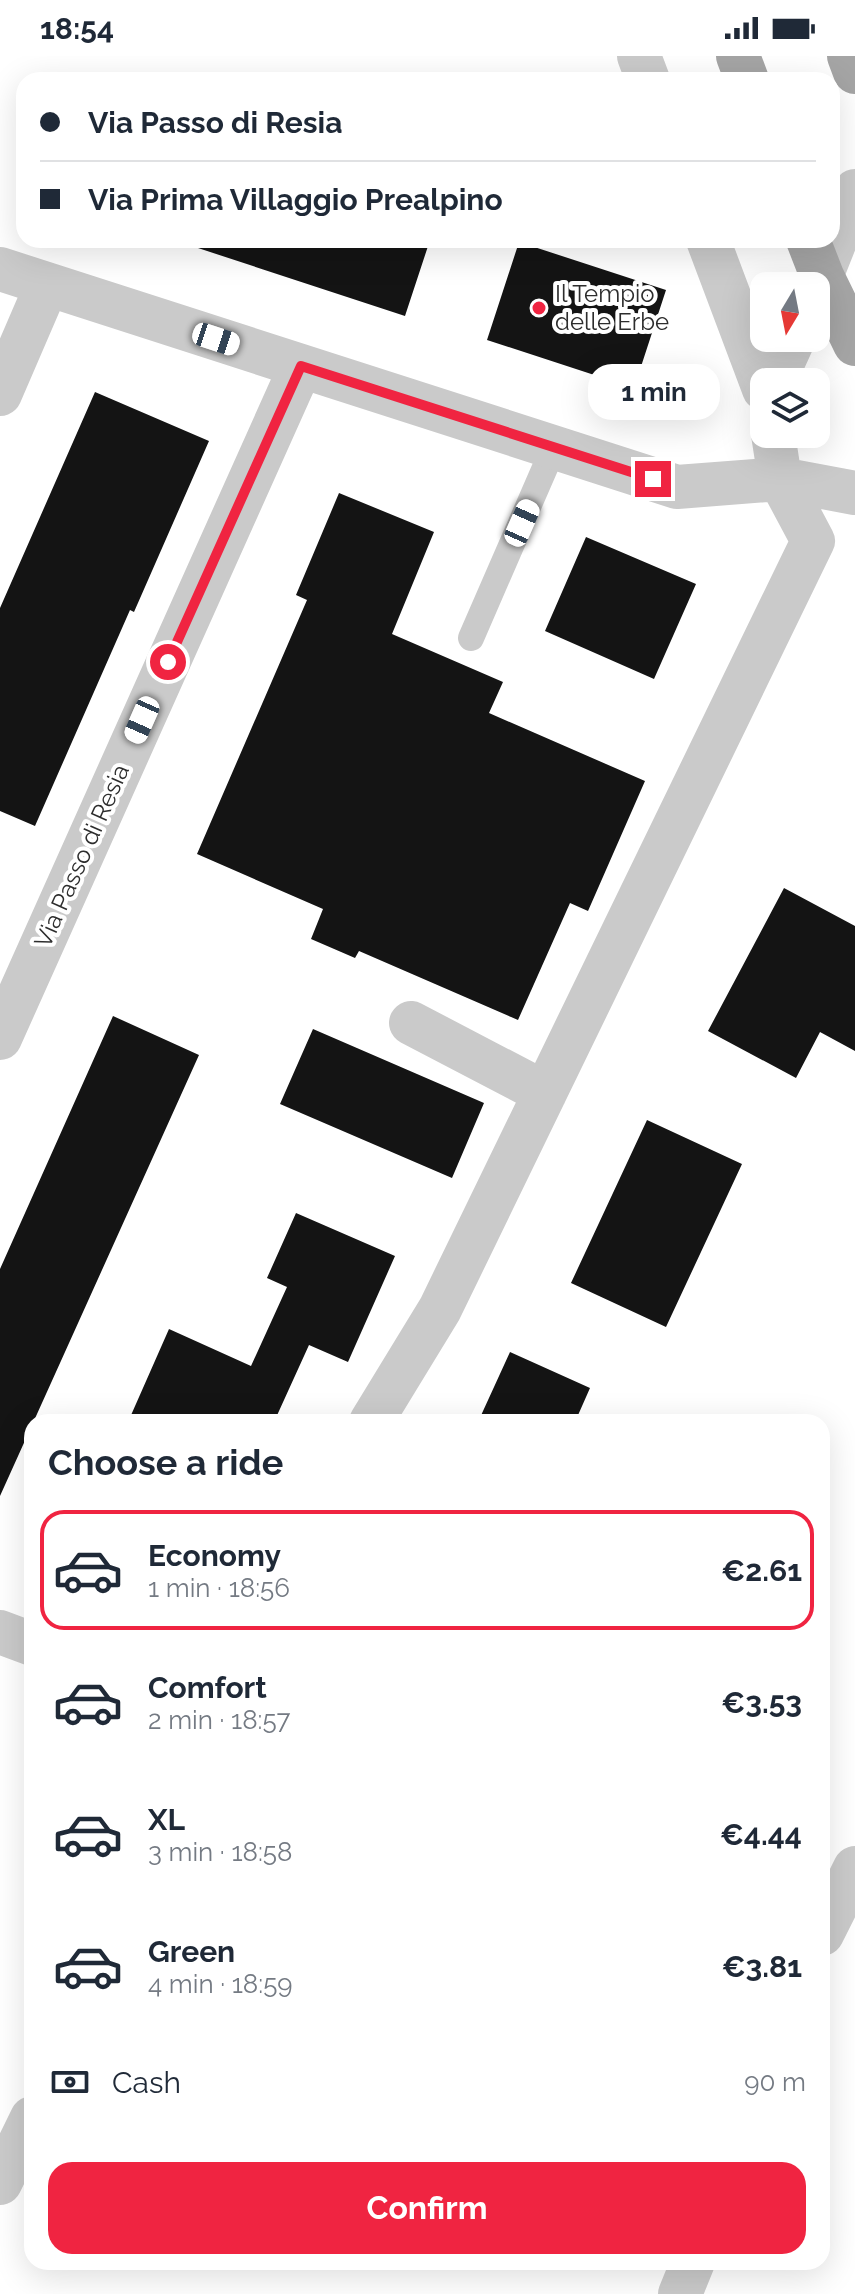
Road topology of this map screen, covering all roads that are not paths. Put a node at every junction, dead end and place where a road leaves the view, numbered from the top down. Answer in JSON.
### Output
{"nodes":[{"id":1,"x":849,"y":56,"type":"edge"},
{"id":2,"x":855,"y":72,"type":"edge"},
{"id":3,"x":855,"y":191,"type":"edge"},
{"id":4,"x":840,"y":220,"type":"edge"},
{"id":5,"x":711,"y":248,"type":"edge"},
{"id":6,"x":825,"y":248,"type":"edge"},
{"id":7,"x":815,"y":268,"type":"edge"},
{"id":8,"x":0,"y":269,"type":"edge"},
{"id":9,"x":47,"y":285,"type":"junction"},
{"id":10,"x":855,"y":344,"type":"edge"},
{"id":11,"x":301,"y":366,"type":"junction"},
{"id":12,"x":756,"y":368,"type":"edge"},
{"id":13,"x":0,"y":394,"type":"edge"},
{"id":14,"x":554,"y":447,"type":"junction"},
{"id":15,"x":775,"y":448,"type":"edge"},
{"id":16,"x":780,"y":479,"type":"junction"},
{"id":17,"x":855,"y":493,"type":"edge"},
{"id":18,"x":471,"y":638,"type":"dead end"},
{"id":19,"x":411,"y":1023,"type":"dead end"},
{"id":20,"x":0,"y":1038,"type":"edge"},
{"id":21,"x":545,"y":1093,"type":"junction"},
{"id":22,"x":376,"y":1414,"type":"edge"},
{"id":23,"x":0,"y":1632,"type":"edge"},
{"id":24,"x":24,"y":1641,"type":"edge"},
{"id":25,"x":855,"y":1868,"type":"edge"},
{"id":26,"x":830,"y":1918,"type":"edge"},
{"id":27,"x":24,"y":2134,"type":"edge"},
{"id":28,"x":0,"y":2183,"type":"edge"},
{"id":29,"x":690,"y":2270,"type":"edge"},
{"id":30,"x":680,"y":2294,"type":"edge"}],
"edges":[{"from":1,"to":2,"type":"main road"},
{"from":3,"to":4,"type":"street"},
{"from":5,"to":12,"type":"street"},
{"from":6,"to":7,"type":"street"},
{"from":7,"to":10,"type":"main road"},
{"from":8,"to":9,"type":"street"},
{"from":9,"to":11,"type":"street"},
{"from":9,"to":13,"type":"street"},
{"from":11,"to":14,"type":"street"},
{"from":11,"to":20,"type":"street","name":"Via Passo di Resia"},
{"from":14,"to":16,"type":"street"},
{"from":14,"to":18,"type":"lane"},
{"from":15,"to":16,"type":"street"},
{"from":16,"to":17,"type":"street"},
{"from":16,"to":21,"type":"street"},
{"from":19,"to":21,"type":"street"},
{"from":21,"to":22,"type":"street"},
{"from":23,"to":24,"type":"street"},
{"from":25,"to":26,"type":"street"},
{"from":27,"to":28,"type":"street"},
{"from":29,"to":30,"type":"street"}]}
